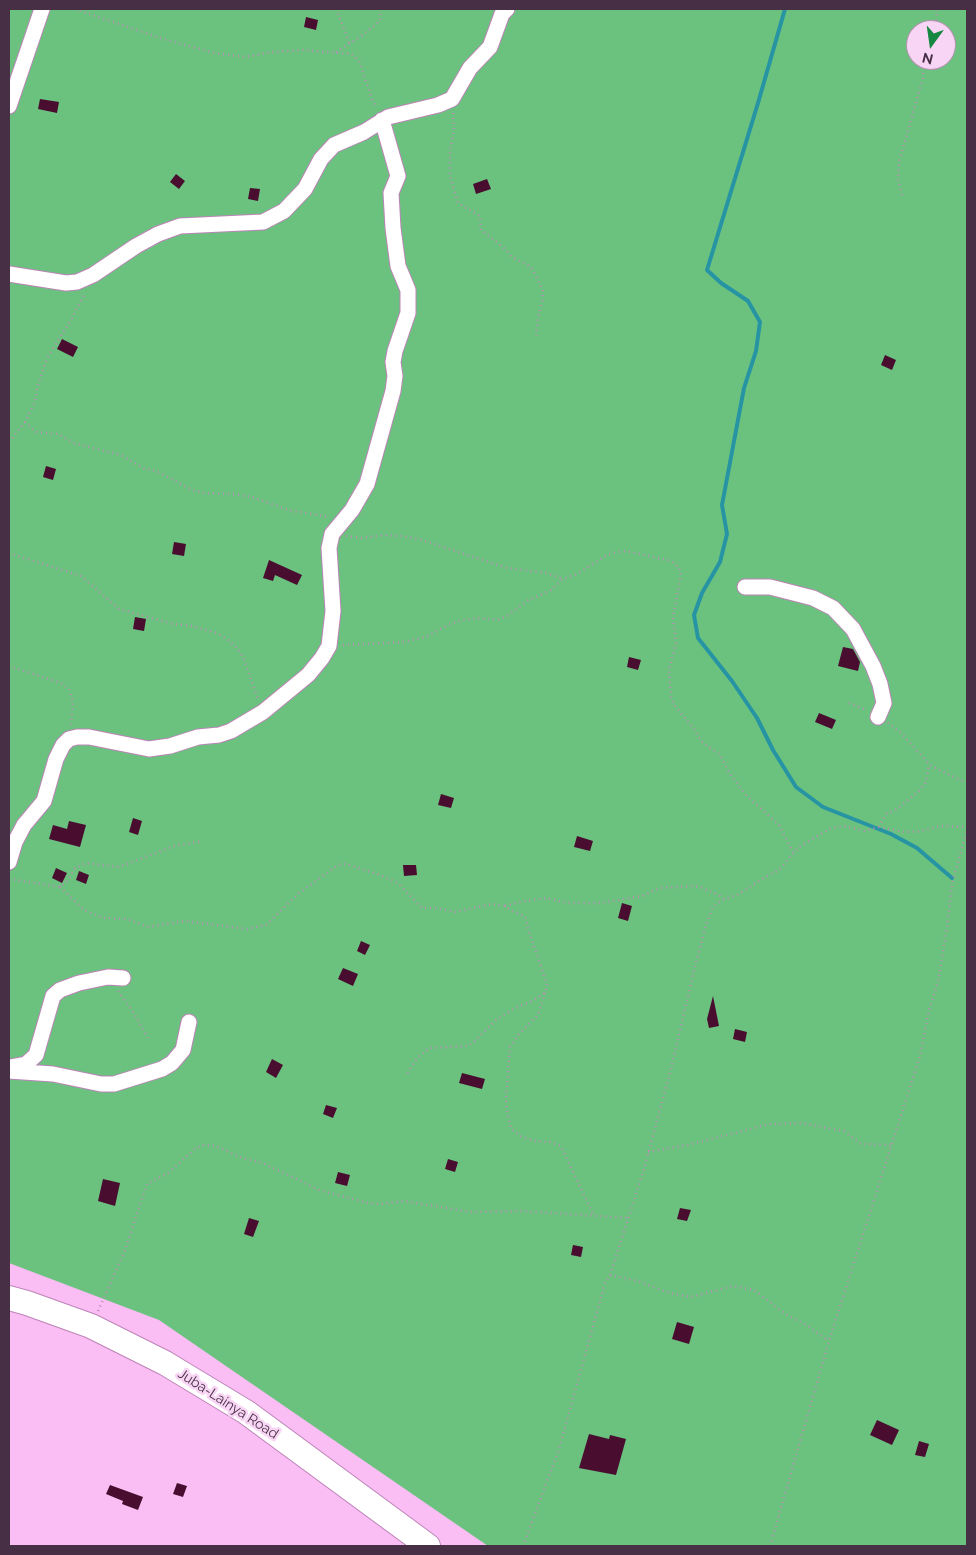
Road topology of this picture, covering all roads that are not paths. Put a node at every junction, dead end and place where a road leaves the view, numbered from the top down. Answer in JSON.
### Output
{"nodes":[{"id":1,"x":42,"y":9,"type":"edge"},
{"id":2,"x":507,"y":9,"type":"edge"},
{"id":3,"x":9,"y":106,"type":"edge"},
{"id":4,"x":383,"y":119,"type":"junction"},
{"id":5,"x":9,"y":274,"type":"edge"},
{"id":6,"x":745,"y":587,"type":"dead end"},
{"id":7,"x":878,"y":717,"type":"road end"},
{"id":8,"x":9,"y":862,"type":"edge"},
{"id":9,"x":116,"y":978,"type":"road end"},
{"id":10,"x":189,"y":1022,"type":"dead end"},
{"id":11,"x":9,"y":1069,"type":"edge"},
{"id":12,"x":9,"y":1298,"type":"edge"},
{"id":13,"x":428,"y":1546,"type":"edge"}],
"edges":[{"from":1,"to":3,"type":"street"},
{"from":2,"to":4,"type":"street"},
{"from":4,"to":5,"type":"street"},
{"from":4,"to":8,"type":"street"},
{"from":6,"to":7,"type":"street"},
{"from":9,"to":11,"type":"street"},
{"from":10,"to":11,"type":"street"},
{"from":12,"to":13,"type":"main road","name":"Juba-Lainya Road"}]}
